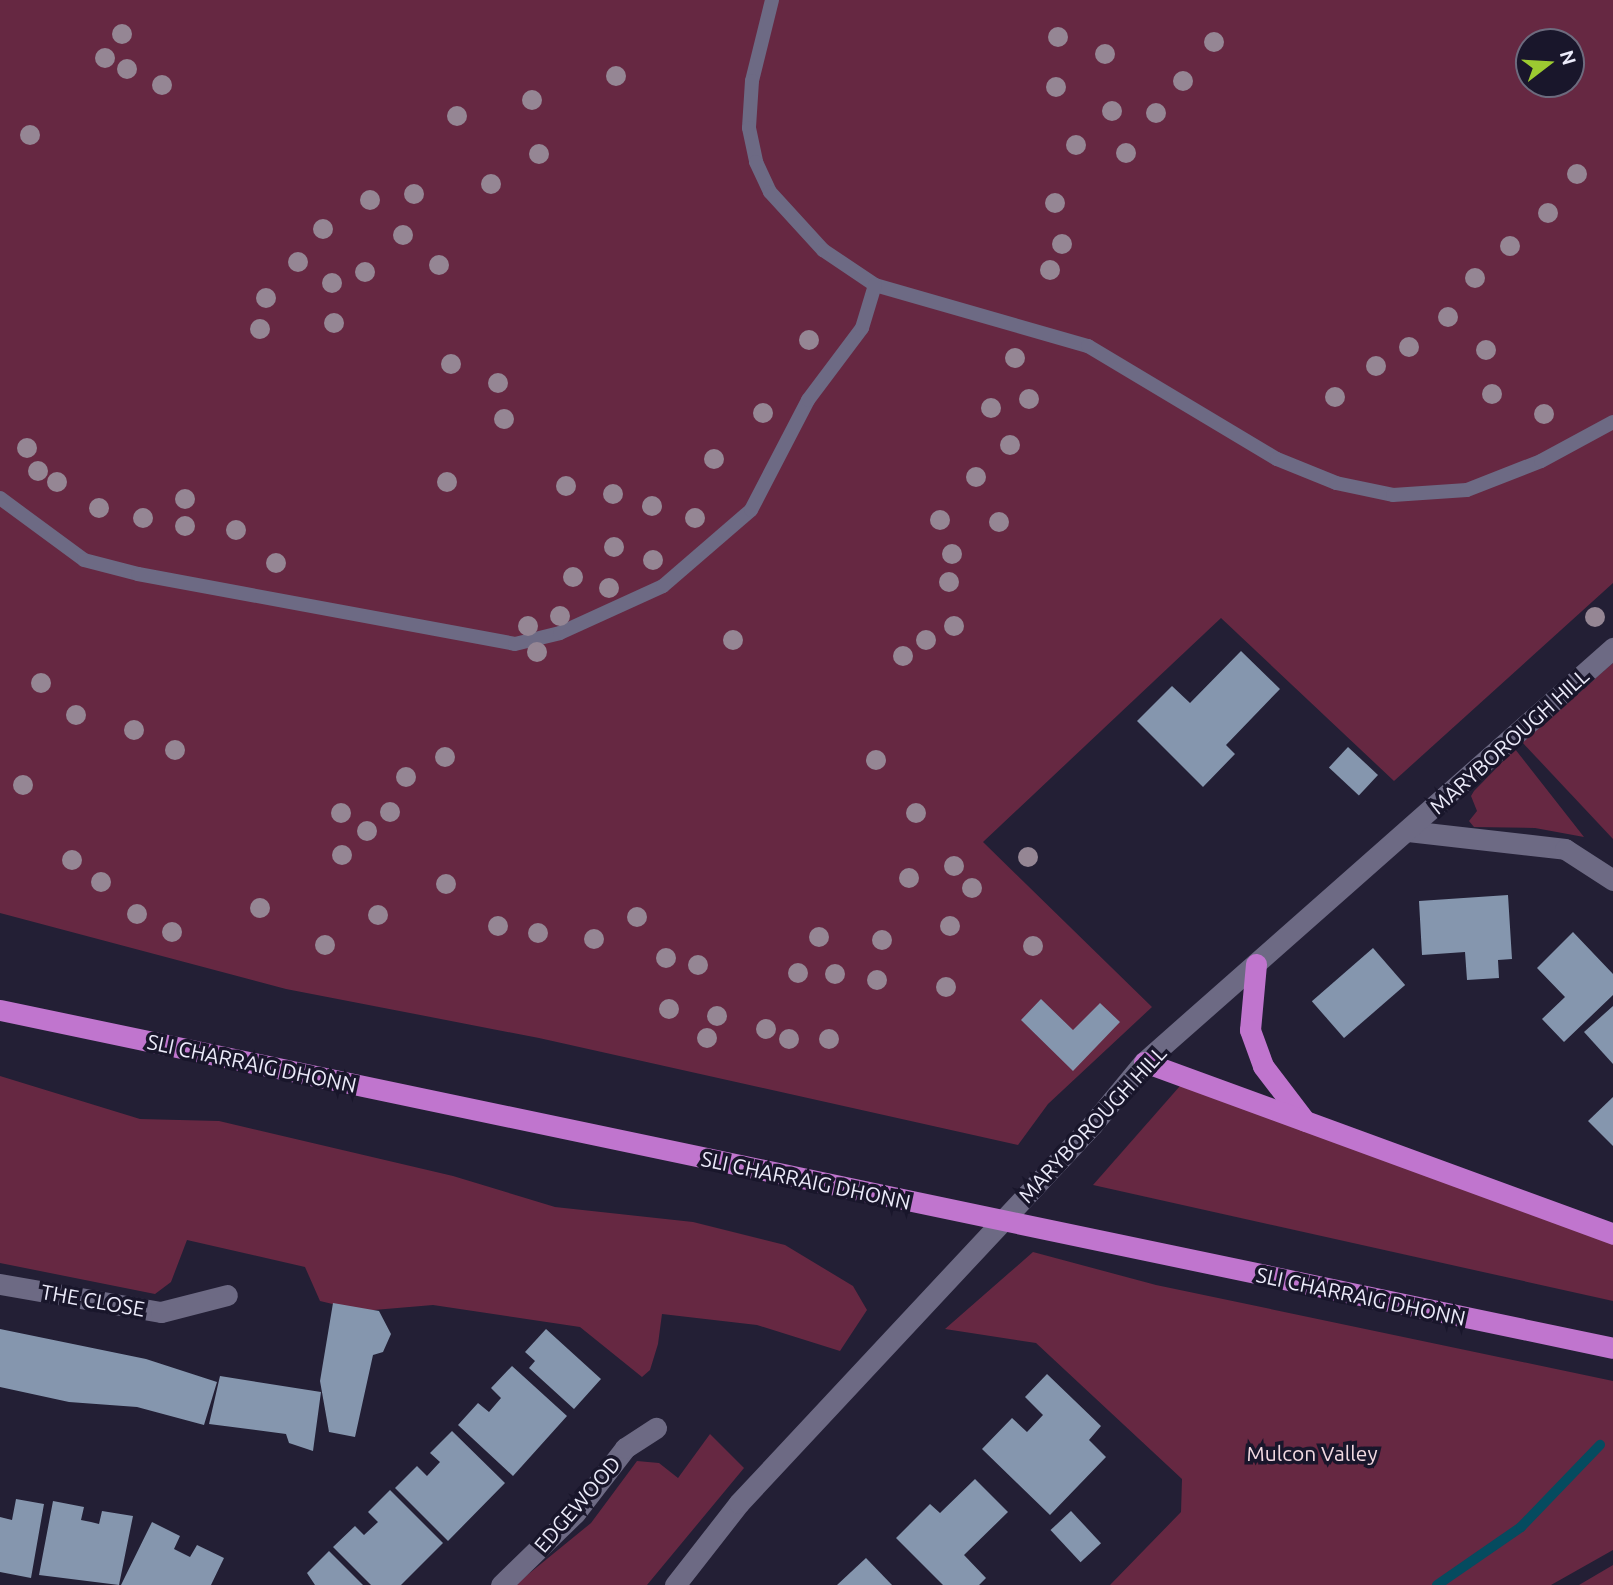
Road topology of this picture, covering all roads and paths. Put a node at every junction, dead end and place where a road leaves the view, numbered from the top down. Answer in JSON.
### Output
{"nodes":[{"id":1,"x":772,"y":0,"type":"edge"},
{"id":2,"x":875,"y":285,"type":"junction"},
{"id":3,"x":1613,"y":422,"type":"edge"},
{"id":4,"x":0,"y":498,"type":"edge"},
{"id":5,"x":1613,"y":648,"type":"edge"},
{"id":6,"x":1408,"y":831,"type":"junction"},
{"id":7,"x":1613,"y":880,"type":"edge"},
{"id":8,"x":1256,"y":964,"type":"junction"},
{"id":9,"x":0,"y":1010,"type":"edge"},
{"id":10,"x":1144,"y":1062,"type":"junction"},
{"id":11,"x":1305,"y":1121,"type":"junction"},
{"id":12,"x":1613,"y":1234,"type":"edge"},
{"id":13,"x":0,"y":1284,"type":"edge"},
{"id":14,"x":227,"y":1296,"type":"dead end"},
{"id":15,"x":1613,"y":1348,"type":"edge"},
{"id":16,"x":656,"y":1428,"type":"dead end"},
{"id":17,"x":502,"y":1585,"type":"edge"},
{"id":18,"x":674,"y":1585,"type":"edge"}],
"edges":[{"from":1,"to":2,"type":"lane"},
{"from":2,"to":3,"type":"lane"},
{"from":2,"to":4,"type":"lane"},
{"from":5,"to":6,"type":"street","name":"MARYBOROUGH HILL"},
{"from":6,"to":7,"type":"street"},
{"from":6,"to":8,"type":"street","name":"MARYBOROUGH HILL"},
{"from":8,"to":10,"type":"street","name":"MARYBOROUGH HILL"},
{"from":8,"to":11,"type":"highway"},
{"from":9,"to":15,"type":"highway","name":"SLI CHARRAIG DHONN"},
{"from":10,"to":11,"type":"highway"},
{"from":10,"to":18,"type":"street","name":"MARYBOROUGH HILL"},
{"from":11,"to":12,"type":"highway"},
{"from":13,"to":14,"type":"street","name":"THE CLOSE"},
{"from":16,"to":17,"type":"street","name":"EDGEWOOD"}]}
